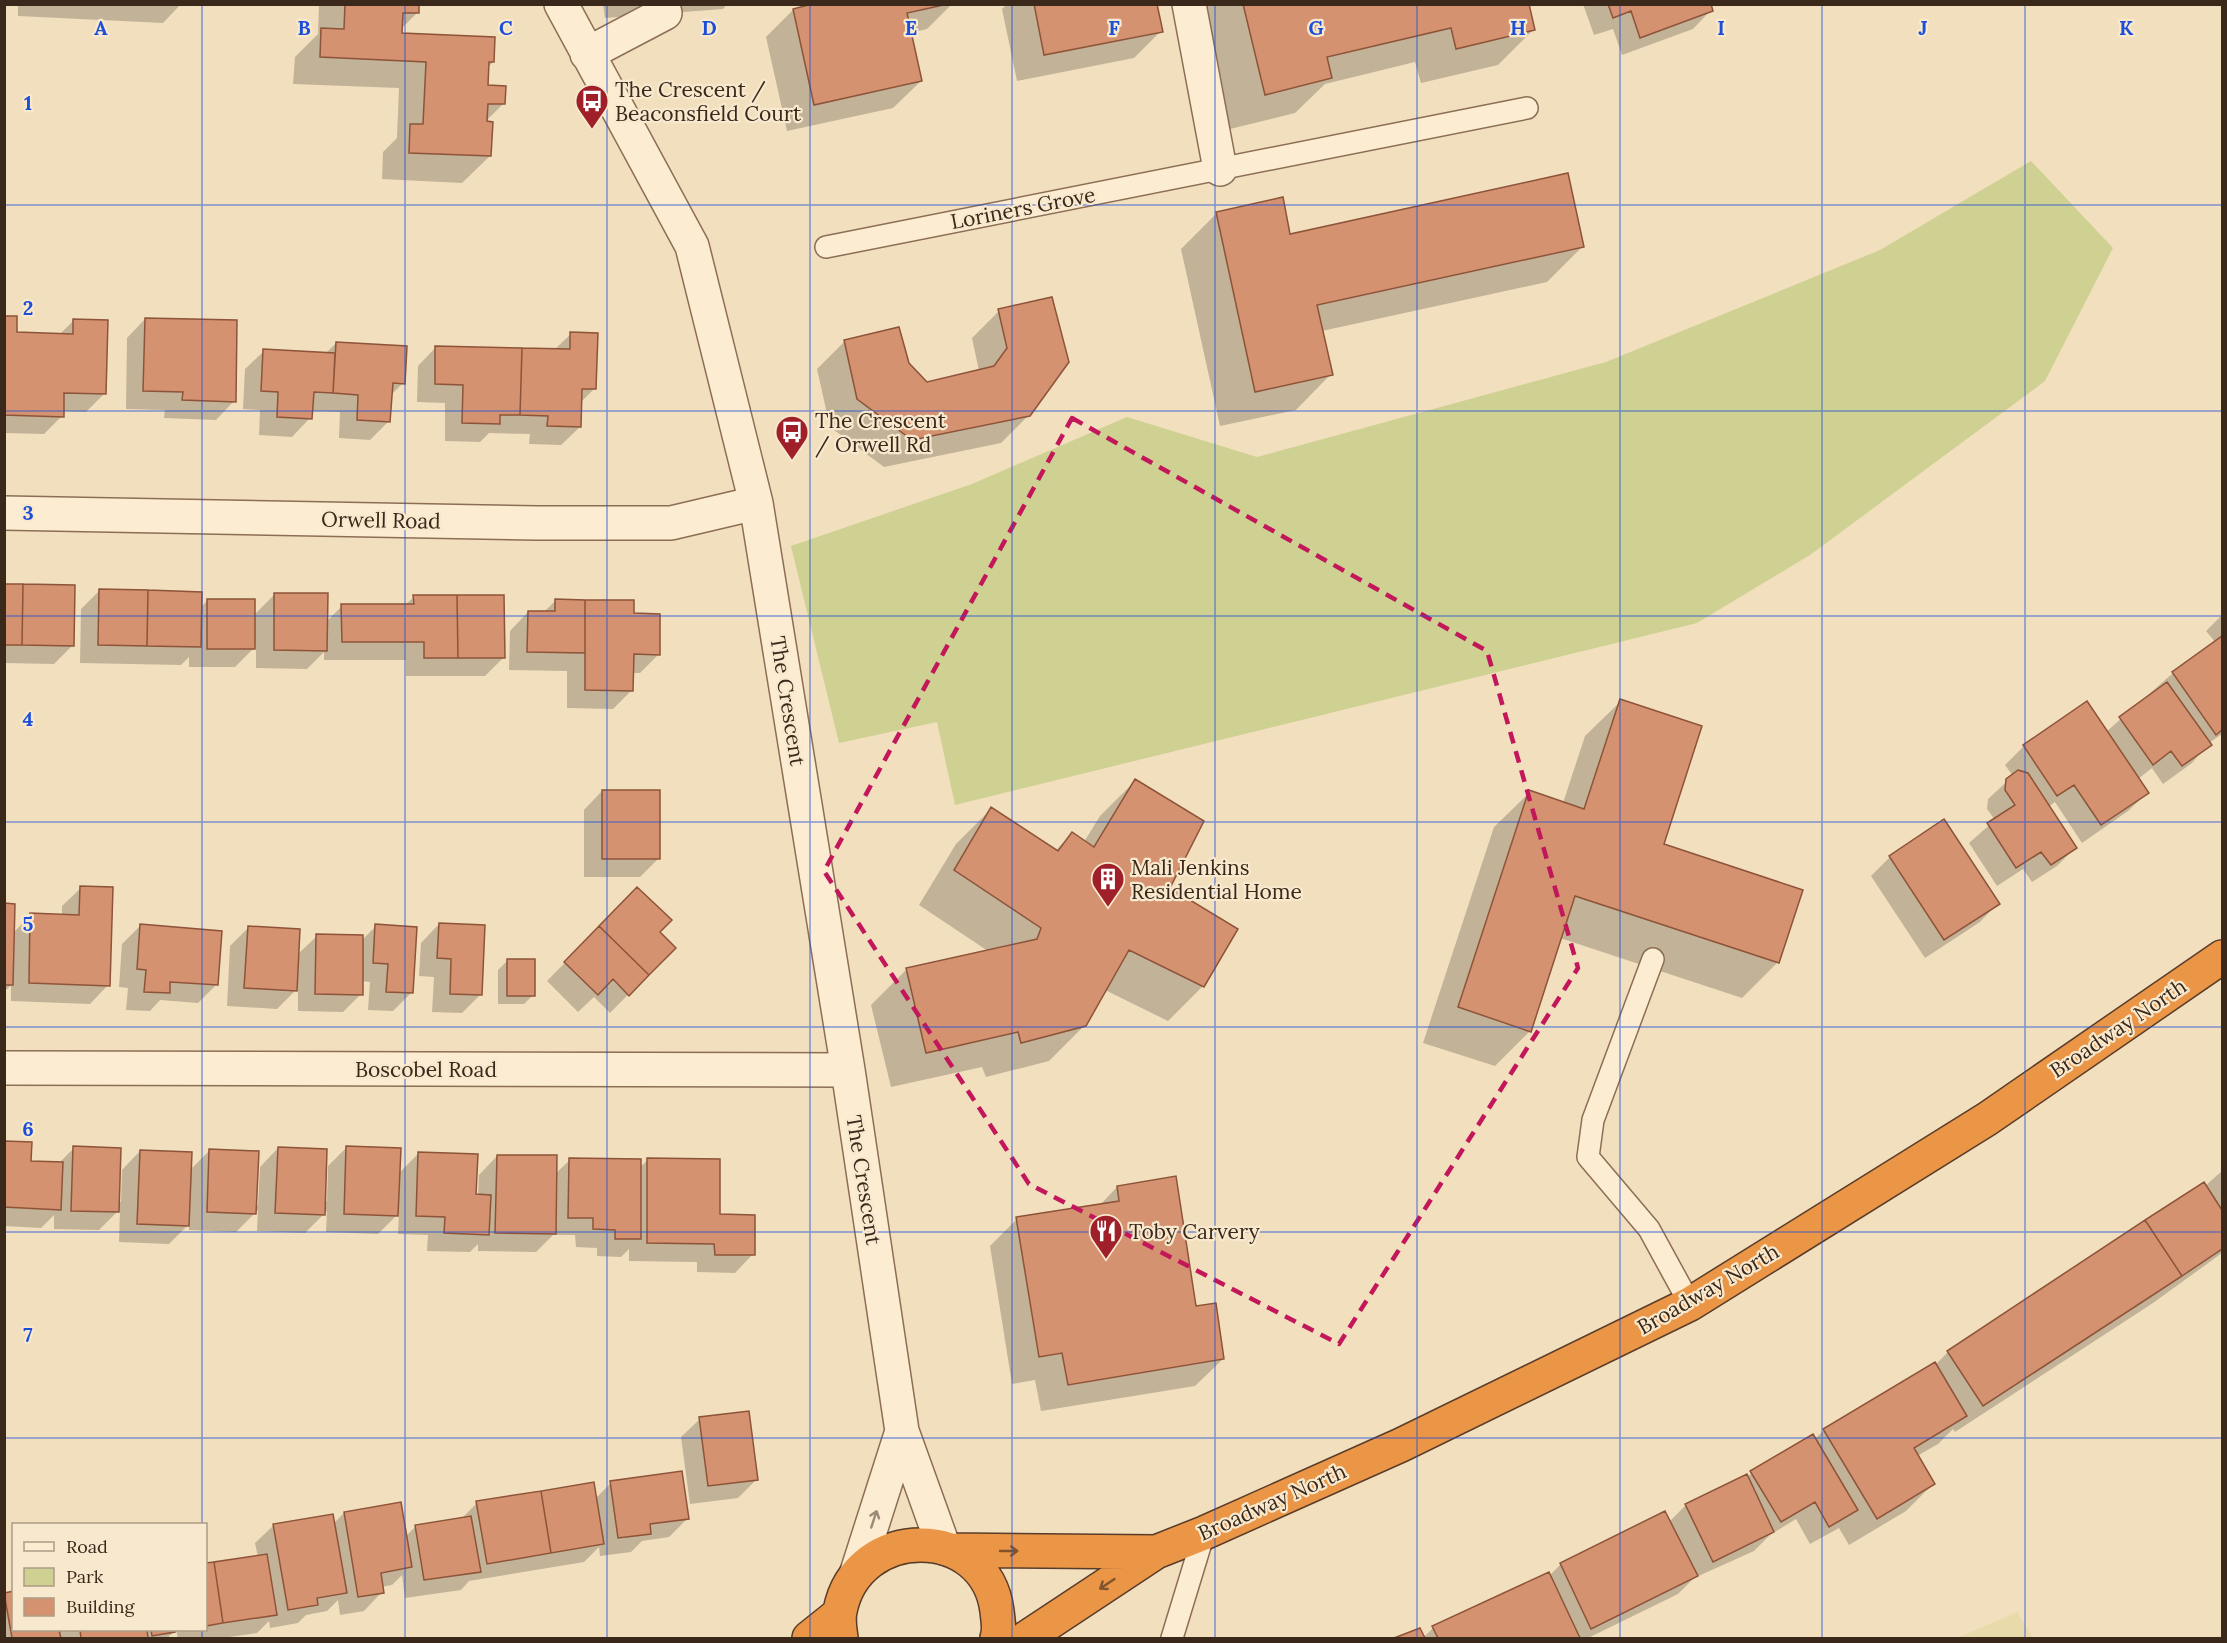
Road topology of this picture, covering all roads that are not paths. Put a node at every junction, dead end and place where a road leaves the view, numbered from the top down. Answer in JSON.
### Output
{"nodes":[{"id":1,"x":561,"y":4,"type":"edge"},
{"id":2,"x":1189,"y":4,"type":"edge"},
{"id":3,"x":665,"y":13,"type":"dead end"},
{"id":4,"x":587,"y":54,"type":"junction"},
{"id":5,"x":1527,"y":108,"type":"dead end"},
{"id":6,"x":1220,"y":169,"type":"junction"},
{"id":7,"x":826,"y":247,"type":"dead end"},
{"id":8,"x":756,"y":503,"type":"junction"},
{"id":9,"x":4,"y":513,"type":"edge"},
{"id":10,"x":2223,"y":957,"type":"edge"},
{"id":11,"x":1653,"y":959,"type":"dead end"},
{"id":12,"x":4,"y":1068,"type":"edge"},
{"id":13,"x":848,"y":1070,"type":"junction"},
{"id":14,"x":1690,"y":1304,"type":"junction"},
{"id":15,"x":902,"y":1431,"type":"junction"},
{"id":16,"x":1204,"y":1533,"type":"junction"},
{"id":17,"x":947,"y":1549,"type":"junction"},
{"id":18,"x":1156,"y":1552,"type":"junction"},
{"id":19,"x":856,"y":1575,"type":"junction"},
{"id":20,"x":840,"y":1626,"type":"edge"},
{"id":21,"x":809,"y":1638,"type":"edge"},
{"id":22,"x":997,"y":1638,"type":"edge"},
{"id":23,"x":1026,"y":1638,"type":"edge"},
{"id":24,"x":1172,"y":1638,"type":"edge"}],
"edges":[{"from":1,"to":4,"type":"street","name":"The Crescent"},
{"from":2,"to":6,"type":"street"},
{"from":3,"to":4,"type":"street"},
{"from":4,"to":8,"type":"street","name":"The Crescent"},
{"from":5,"to":6,"type":"lane","name":"Loriners Grove"},
{"from":6,"to":7,"type":"lane","name":"Loriners Grove"},
{"from":8,"to":9,"type":"street","name":"Orwell Road"},
{"from":8,"to":13,"type":"street","name":"The Crescent"},
{"from":10,"to":14,"type":"highway","name":"Broadway North"},
{"from":11,"to":14,"type":"lane"},
{"from":12,"to":13,"type":"street","name":"Boscobel Road"},
{"from":13,"to":15,"type":"street","name":"The Crescent"},
{"from":14,"to":16,"type":"highway","name":"Broadway North"},
{"from":15,"to":17,"type":"street","name":"The Crescent"},
{"from":19,"to":15,"type":"street","name":"The Crescent","one_way":true},
{"from":16,"to":18,"type":"highway","name":"Broadway North"},
{"from":16,"to":24,"type":"lane"},
{"from":17,"to":18,"type":"highway","name":"Broadway North","one_way":true},
{"from":17,"to":19,"type":"highway","name":"Broadway North"},
{"from":17,"to":22,"type":"highway"},
{"from":18,"to":23,"type":"highway","name":"Broadway North","one_way":true},
{"from":19,"to":20,"type":"highway"},
{"from":20,"to":21,"type":"highway"}]}
